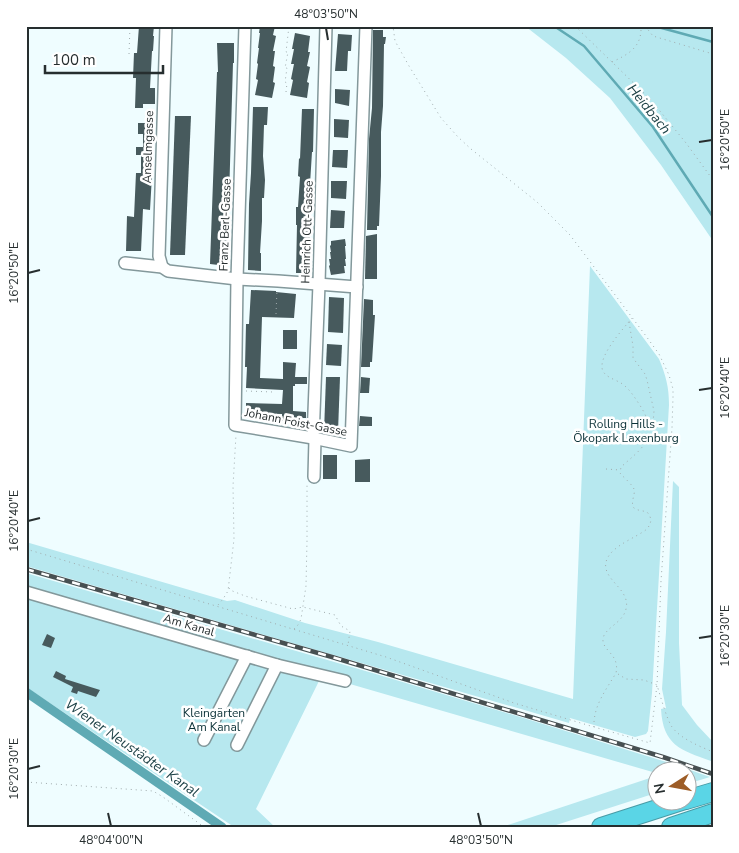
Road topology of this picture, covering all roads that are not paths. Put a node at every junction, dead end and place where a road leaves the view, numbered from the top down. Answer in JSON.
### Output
{"nodes":[{"id":1,"x":166,"y":26,"type":"edge"},
{"id":2,"x":245,"y":26,"type":"edge"},
{"id":3,"x":326,"y":26,"type":"edge"},
{"id":4,"x":366,"y":26,"type":"edge"},
{"id":5,"x":124,"y":263,"type":"dead end"},
{"id":6,"x":162,"y":267,"type":"junction"},
{"id":7,"x":238,"y":279,"type":"junction"},
{"id":8,"x":319,"y":284,"type":"junction"},
{"id":9,"x":357,"y":287,"type":"junction"},
{"id":10,"x":235,"y":419,"type":"joint"},
{"id":11,"x":314,"y":439,"type":"junction"},
{"id":12,"x":311,"y":478,"type":"road end"},
{"id":13,"x":26,"y":592,"type":"edge"},
{"id":14,"x":246,"y":656,"type":"junction"},
{"id":15,"x":278,"y":665,"type":"junction"},
{"id":16,"x":345,"y":681,"type":"dead end"},
{"id":17,"x":204,"y":740,"type":"dead end"},
{"id":18,"x":237,"y":745,"type":"dead end"},
{"id":19,"x":713,"y":792,"type":"edge"},
{"id":20,"x":696,"y":797,"type":"edge"},
{"id":21,"x":654,"y":810,"type":"edge"},
{"id":22,"x":713,"y":813,"type":"edge"},
{"id":23,"x":600,"y":827,"type":"edge"},
{"id":24,"x":671,"y":827,"type":"edge"}],
"edges":[{"from":1,"to":6,"type":"street","name":"Anselmgasse"},
{"from":2,"to":7,"type":"street","name":"Franz Berl-Gasse"},
{"from":3,"to":8,"type":"street","name":"Heinrich Ott-Gasse"},
{"from":4,"to":9,"type":"street"},
{"from":5,"to":6,"type":"street"},
{"from":6,"to":7,"type":"street"},
{"from":7,"to":8,"type":"street"},
{"from":7,"to":10,"type":"street","name":"Franz Berl-Gasse"},
{"from":8,"to":9,"type":"street"},
{"from":8,"to":11,"type":"street","name":"Heinrich Ott-Gasse"},
{"from":9,"to":11,"type":"street","name":"Johann Foist-Gasse"},
{"from":10,"to":11,"type":"street","name":"Johann Foist-Gasse"},
{"from":11,"to":12,"type":"street","name":"Heinrich Ott-Gasse"},
{"from":13,"to":14,"type":"street","name":"Am Kanal"},
{"from":14,"to":15,"type":"street","name":"Am Kanal"},
{"from":14,"to":17,"type":"street"},
{"from":15,"to":16,"type":"street","name":"Am Kanal"},
{"from":15,"to":18,"type":"street"},
{"from":19,"to":20,"type":"highway"},
{"from":21,"to":23,"type":"highway"},
{"from":22,"to":24,"type":"highway"}]}
